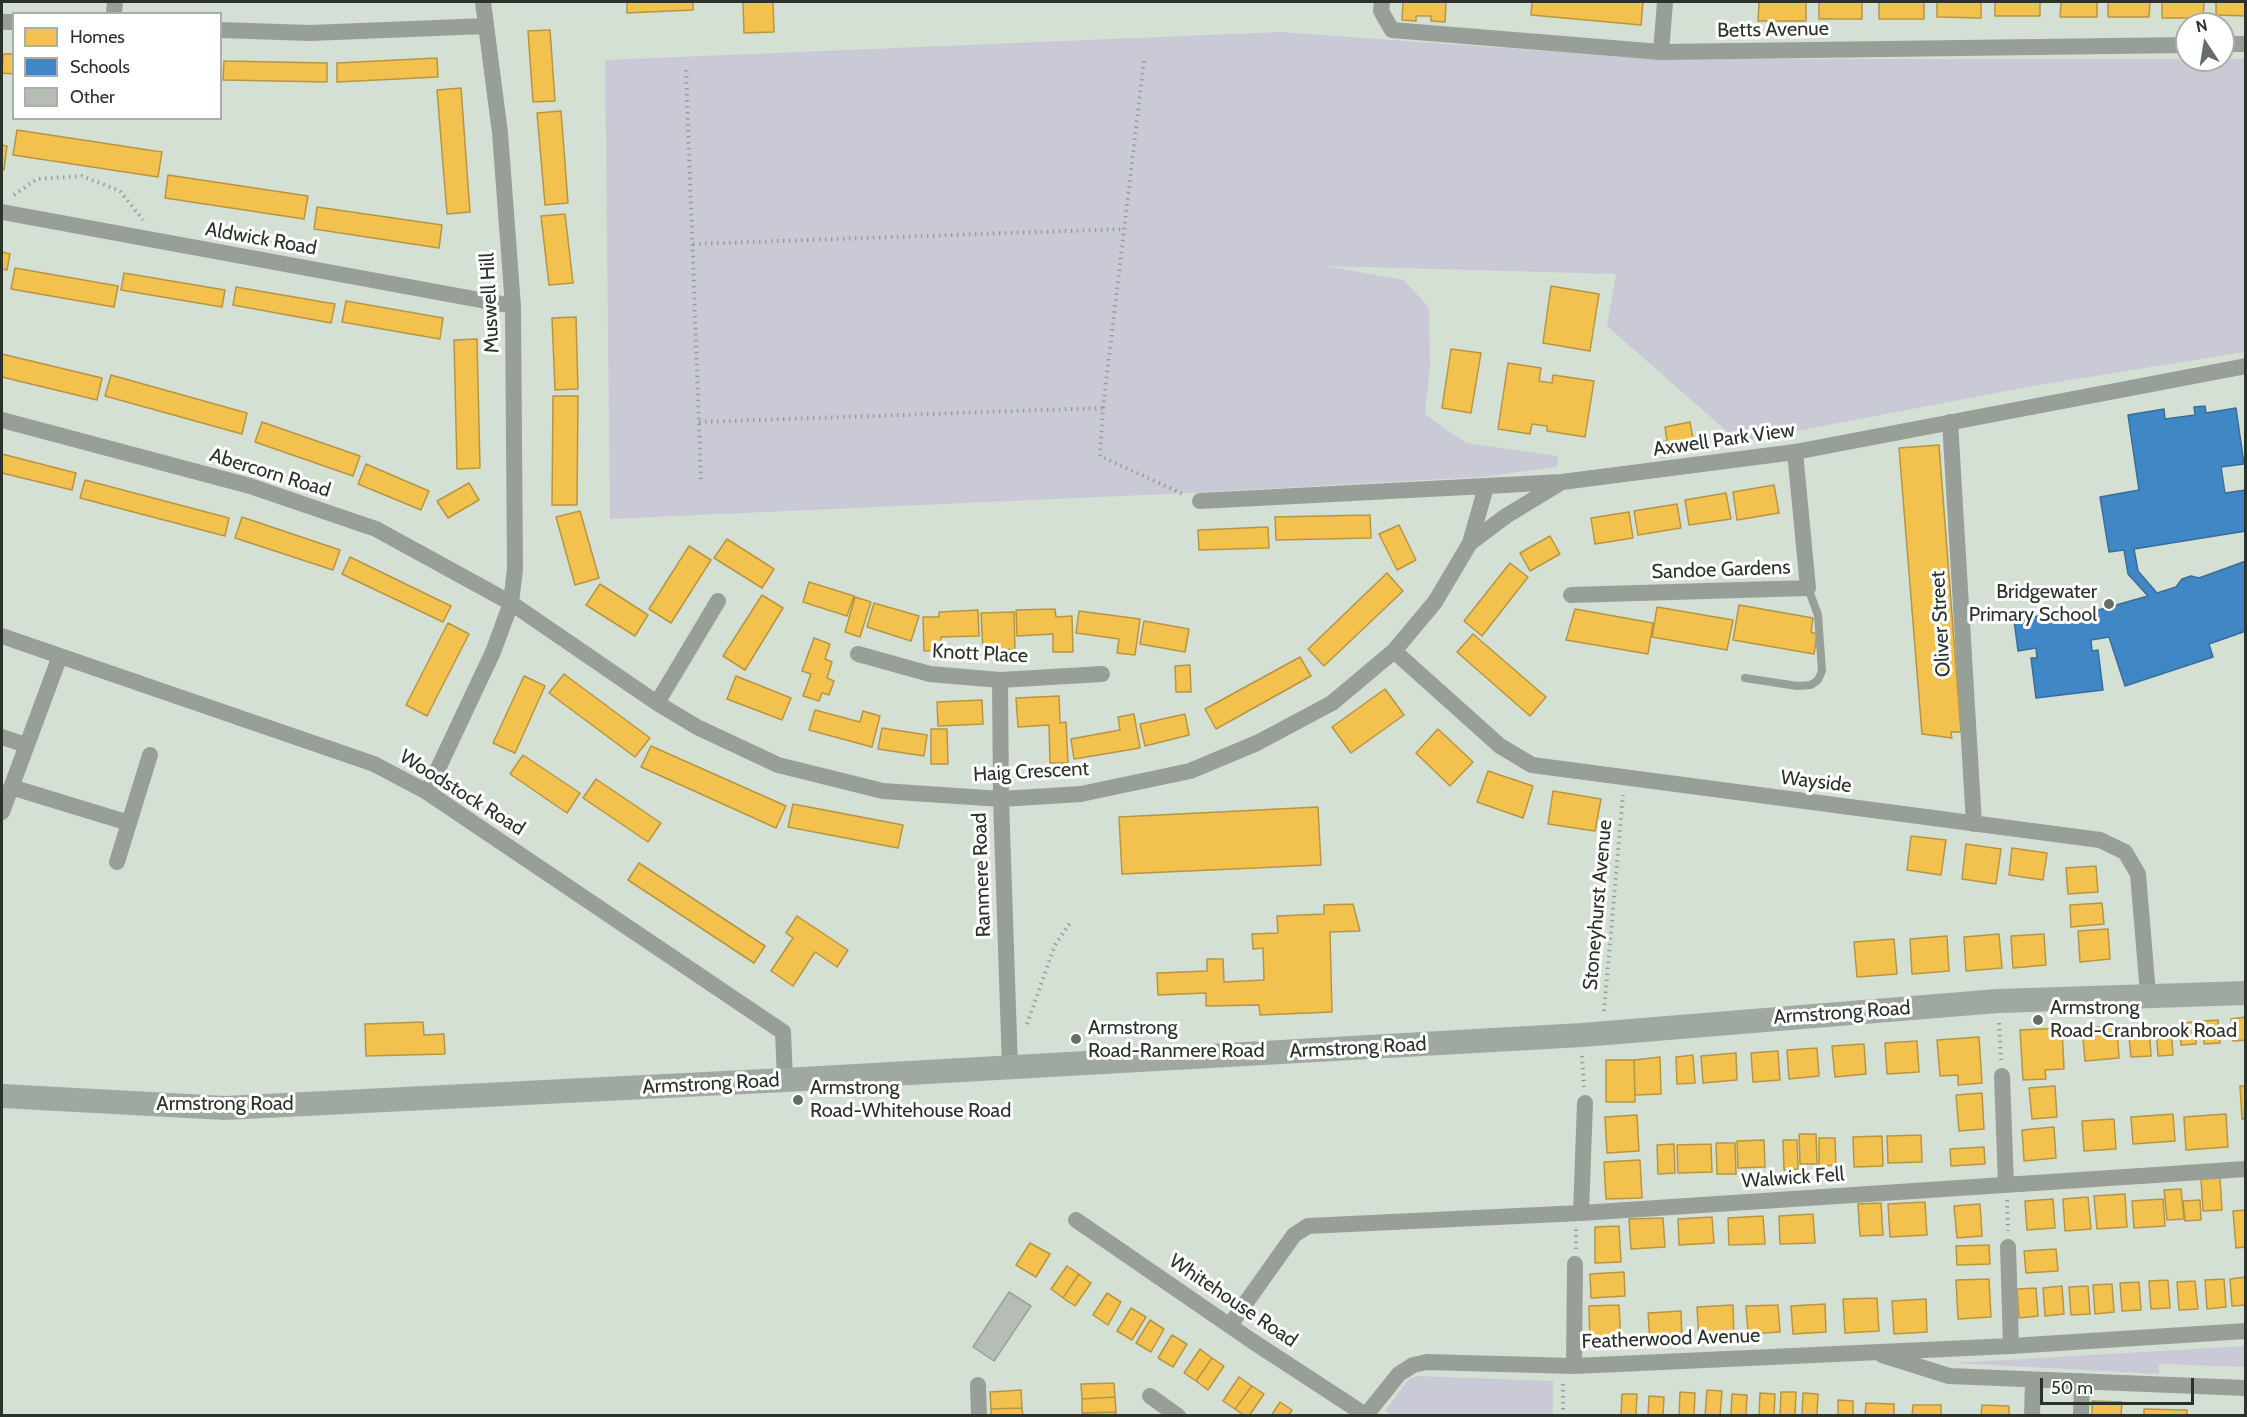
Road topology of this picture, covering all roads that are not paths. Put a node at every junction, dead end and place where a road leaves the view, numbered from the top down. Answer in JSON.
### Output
{"nodes":[{"id":1,"x":483,"y":2,"type":"edge"},
{"id":2,"x":1382,"y":2,"type":"edge"},
{"id":3,"x":1665,"y":2,"type":"edge"},
{"id":4,"x":486,"y":26,"type":"junction"},
{"id":5,"x":222,"y":30,"type":"edge"},
{"id":6,"x":2175,"y":45,"type":"edge"},
{"id":7,"x":1661,"y":52,"type":"junction"},
{"id":8,"x":3,"y":213,"type":"edge"},
{"id":9,"x":513,"y":306,"type":"junction"},
{"id":10,"x":2246,"y":366,"type":"edge"},
{"id":11,"x":2,"y":420,"type":"edge"},
{"id":12,"x":1950,"y":422,"type":"junction"},
{"id":13,"x":1795,"y":452,"type":"junction"},
{"id":14,"x":1562,"y":483,"type":"junction"},
{"id":15,"x":1486,"y":487,"type":"junction"},
{"id":16,"x":1200,"y":501,"type":"road end"},
{"id":17,"x":1470,"y":543,"type":"junction"},
{"id":18,"x":1808,"y":588,"type":"junction"},
{"id":19,"x":1571,"y":596,"type":"dead end"},
{"id":20,"x":718,"y":601,"type":"dead end"},
{"id":21,"x":511,"y":603,"type":"junction"},
{"id":22,"x":2,"y":636,"type":"edge"},
{"id":23,"x":1394,"y":651,"type":"junction"},
{"id":24,"x":858,"y":654,"type":"dead end"},
{"id":25,"x":60,"y":656,"type":"junction"},
{"id":26,"x":1102,"y":674,"type":"dead end"},
{"id":27,"x":1745,"y":678,"type":"dead end"},
{"id":28,"x":1000,"y":680,"type":"junction"},
{"id":29,"x":657,"y":704,"type":"junction"},
{"id":30,"x":2,"y":737,"type":"edge"},
{"id":31,"x":26,"y":745,"type":"junction"},
{"id":32,"x":150,"y":755,"type":"dead end"},
{"id":33,"x":11,"y":787,"type":"junction"},
{"id":34,"x":427,"y":792,"type":"junction"},
{"id":35,"x":1001,"y":799,"type":"junction"},
{"id":36,"x":2,"y":812,"type":"edge"},
{"id":37,"x":129,"y":823,"type":"junction"},
{"id":38,"x":1974,"y":824,"type":"junction"},
{"id":39,"x":117,"y":862,"type":"dead end"},
{"id":40,"x":2246,"y":993,"type":"edge"},
{"id":41,"x":2148,"y":994,"type":"junction"},
{"id":42,"x":1010,"y":1068,"type":"junction"},
{"id":43,"x":2002,"y":1076,"type":"road end"},
{"id":44,"x":785,"y":1080,"type":"junction"},
{"id":45,"x":2,"y":1096,"type":"edge"},
{"id":46,"x":1585,"y":1103,"type":"road end"},
{"id":47,"x":2246,"y":1169,"type":"edge"},
{"id":48,"x":2007,"y":1185,"type":"junction"},
{"id":49,"x":1576,"y":1214,"type":"junction"},
{"id":50,"x":1076,"y":1220,"type":"dead end"},
{"id":51,"x":2008,"y":1247,"type":"road end"},
{"id":52,"x":1575,"y":1264,"type":"dead end"},
{"id":53,"x":1230,"y":1325,"type":"junction"},
{"id":54,"x":2246,"y":1331,"type":"edge"},
{"id":55,"x":2011,"y":1346,"type":"junction"},
{"id":56,"x":1870,"y":1351,"type":"junction"},
{"id":57,"x":1574,"y":1366,"type":"junction"},
{"id":58,"x":2033,"y":1381,"type":"junction"},
{"id":59,"x":2082,"y":1381,"type":"junction"},
{"id":60,"x":978,"y":1384,"type":"dead end"},
{"id":61,"x":2246,"y":1388,"type":"edge"},
{"id":62,"x":1150,"y":1396,"type":"dead end"},
{"id":63,"x":1367,"y":1415,"type":"edge"},
{"id":64,"x":979,"y":1416,"type":"edge"},
{"id":65,"x":1178,"y":1416,"type":"edge"},
{"id":66,"x":2032,"y":1416,"type":"edge"},
{"id":67,"x":2081,"y":1416,"type":"edge"}],
"edges":[{"from":1,"to":4,"type":"street","name":"Muswell Hill"},
{"from":2,"to":7,"type":"street","name":"Betts Avenue"},
{"from":3,"to":7,"type":"street"},
{"from":4,"to":5,"type":"street"},
{"from":4,"to":9,"type":"street","name":"Muswell Hill"},
{"from":6,"to":7,"type":"street","name":"Betts Avenue"},
{"from":8,"to":9,"type":"street","name":"Aldwick Road"},
{"from":9,"to":21,"type":"street","name":"Muswell Hill"},
{"from":10,"to":12,"type":"street","name":"Axwell Park View"},
{"from":11,"to":21,"type":"street","name":"Abercorn Road"},
{"from":12,"to":13,"type":"street","name":"Axwell Park View"},
{"from":12,"to":38,"type":"street","name":"Oliver Street"},
{"from":13,"to":14,"type":"street","name":"Axwell Park View"},
{"from":13,"to":18,"type":"street","name":"Sandoe Gardens"},
{"from":14,"to":15,"type":"street","name":"Axwell Park View"},
{"from":14,"to":17,"type":"street","name":"Haig Crescent"},
{"from":15,"to":16,"type":"street","name":"Axwell Park View"},
{"from":15,"to":17,"type":"street"},
{"from":17,"to":23,"type":"street","name":"Haig Crescent"},
{"from":18,"to":19,"type":"street","name":"Sandoe Gardens"},
{"from":18,"to":27,"type":"lane"},
{"from":20,"to":29,"type":"street"},
{"from":21,"to":29,"type":"street","name":"Haig Crescent"},
{"from":21,"to":34,"type":"street","name":"Muswell Hill"},
{"from":22,"to":25,"type":"street","name":"Woodstock Road"},
{"from":23,"to":35,"type":"street","name":"Haig Crescent"},
{"from":23,"to":38,"type":"street","name":"Wayside"},
{"from":24,"to":28,"type":"street","name":"Knott Place"},
{"from":25,"to":31,"type":"street"},
{"from":25,"to":34,"type":"street","name":"Woodstock Road"},
{"from":26,"to":28,"type":"street","name":"Knott Place"},
{"from":28,"to":35,"type":"street","name":"Ranmere Road"},
{"from":29,"to":35,"type":"street","name":"Haig Crescent"},
{"from":30,"to":31,"type":"street"},
{"from":31,"to":33,"type":"street"},
{"from":32,"to":37,"type":"street"},
{"from":33,"to":36,"type":"street"},
{"from":33,"to":37,"type":"street"},
{"from":34,"to":44,"type":"street","name":"Woodstock Road"},
{"from":35,"to":42,"type":"street","name":"Ranmere Road"},
{"from":37,"to":39,"type":"street"},
{"from":38,"to":41,"type":"street","name":"Wayside"},
{"from":40,"to":41,"type":"street","name":"Armstrong Road"},
{"from":41,"to":42,"type":"street","name":"Armstrong Road"},
{"from":42,"to":44,"type":"street","name":"Armstrong Road"},
{"from":43,"to":48,"type":"street"},
{"from":44,"to":45,"type":"street","name":"Armstrong Road"},
{"from":46,"to":49,"type":"street"},
{"from":47,"to":48,"type":"street","name":"Walwick Fell"},
{"from":48,"to":49,"type":"street","name":"Walwick Fell"},
{"from":49,"to":53,"type":"street","name":"Walwick Fell"},
{"from":50,"to":53,"type":"street","name":"Whitehouse Road"},
{"from":51,"to":55,"type":"street"},
{"from":52,"to":57,"type":"street","name":"Featherwood Avenue"},
{"from":53,"to":63,"type":"street","name":"Whitehouse Road"},
{"from":54,"to":55,"type":"street","name":"Featherwood Avenue"},
{"from":55,"to":56,"type":"street","name":"Featherwood Avenue"},
{"from":56,"to":57,"type":"street","name":"Featherwood Avenue"},
{"from":56,"to":58,"type":"street","name":"Featherwood Avenue"},
{"from":57,"to":63,"type":"street"},
{"from":58,"to":59,"type":"street","name":"Featherwood Avenue"},
{"from":58,"to":66,"type":"street"},
{"from":59,"to":61,"type":"street","name":"Featherwood Avenue"},
{"from":59,"to":67,"type":"street"},
{"from":60,"to":64,"type":"street"},
{"from":62,"to":65,"type":"street"}]}
